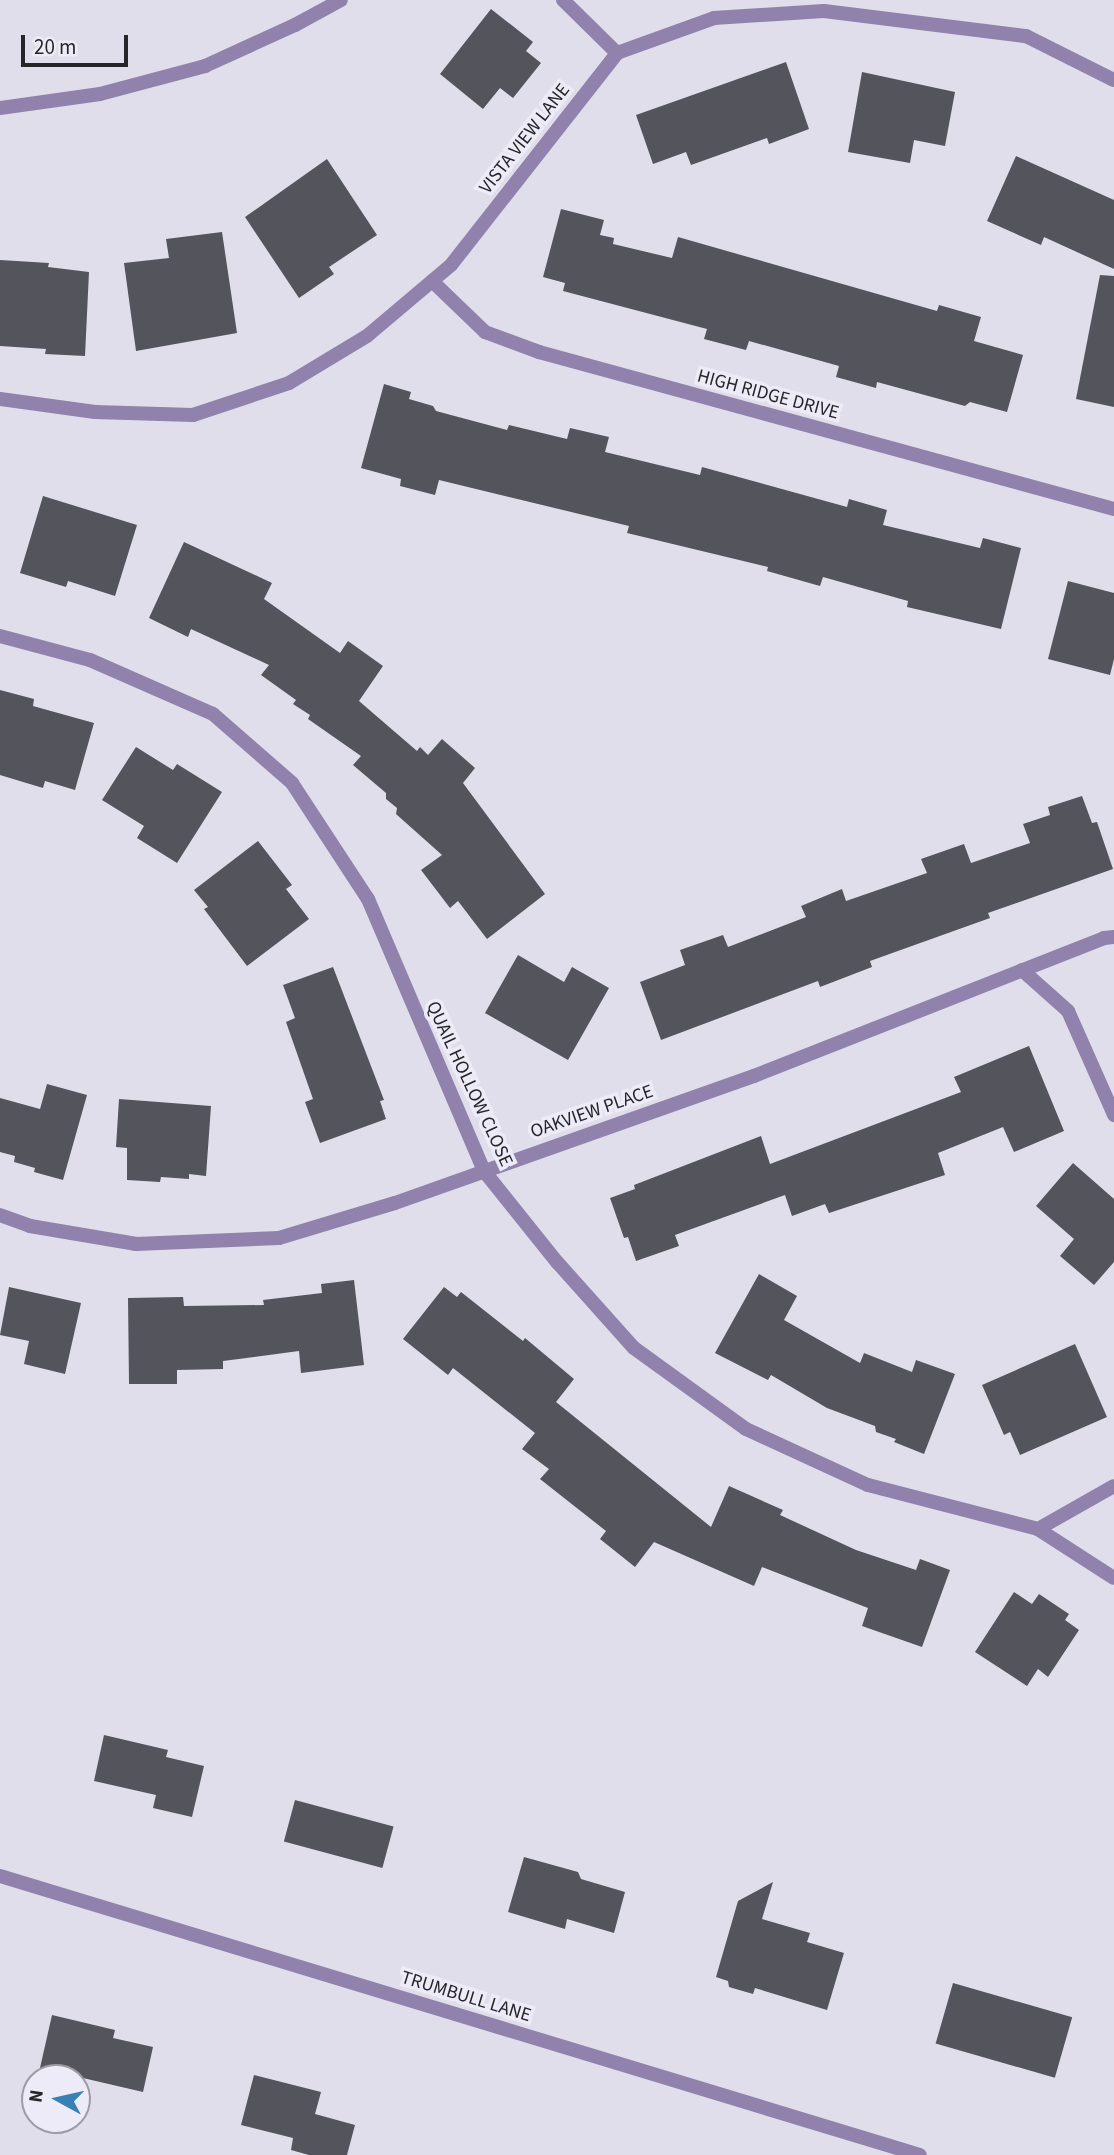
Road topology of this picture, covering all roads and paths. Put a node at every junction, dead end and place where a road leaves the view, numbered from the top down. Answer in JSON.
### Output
{"nodes":[{"id":1,"x":341,"y":0,"type":"edge"},
{"id":2,"x":564,"y":0,"type":"edge"},
{"id":3,"x":617,"y":53,"type":"junction"},
{"id":4,"x":1114,"y":80,"type":"edge"},
{"id":5,"x":0,"y":108,"type":"edge"},
{"id":6,"x":432,"y":281,"type":"junction"},
{"id":7,"x":0,"y":399,"type":"edge"},
{"id":8,"x":1114,"y":509,"type":"edge"},
{"id":9,"x":0,"y":636,"type":"edge"},
{"id":10,"x":1114,"y":937,"type":"edge"},
{"id":11,"x":1022,"y":970,"type":"junction"},
{"id":12,"x":1114,"y":1115,"type":"edge"},
{"id":13,"x":484,"y":1171,"type":"junction"},
{"id":14,"x":0,"y":1215,"type":"edge"},
{"id":15,"x":1114,"y":1486,"type":"edge"},
{"id":16,"x":1038,"y":1529,"type":"junction"},
{"id":17,"x":1114,"y":1578,"type":"edge"},
{"id":18,"x":0,"y":1876,"type":"edge"},
{"id":19,"x":920,"y":2155,"type":"edge"}],
"edges":[{"from":1,"to":5,"type":"street"},
{"from":2,"to":3,"type":"street"},
{"from":3,"to":4,"type":"street"},
{"from":3,"to":6,"type":"street","name":"VISTA VIEW LANE"},
{"from":6,"to":7,"type":"street","name":"VISTA VIEW LANE"},
{"from":6,"to":8,"type":"street","name":"HIGH RIDGE DRIVE"},
{"from":9,"to":13,"type":"street","name":"QUAIL HOLLOW CLOSE"},
{"from":10,"to":11,"type":"street","name":"OAKVIEW PLACE"},
{"from":11,"to":12,"type":"street"},
{"from":11,"to":13,"type":"street","name":"OAKVIEW PLACE"},
{"from":13,"to":14,"type":"street","name":"OAKVIEW PLACE"},
{"from":13,"to":16,"type":"street","name":"QUAIL HOLLOW CLOSE"},
{"from":15,"to":16,"type":"street"},
{"from":16,"to":17,"type":"street","name":"QUAIL HOLLOW CLOSE"},
{"from":18,"to":19,"type":"street","name":"TRUMBULL LANE"}]}
